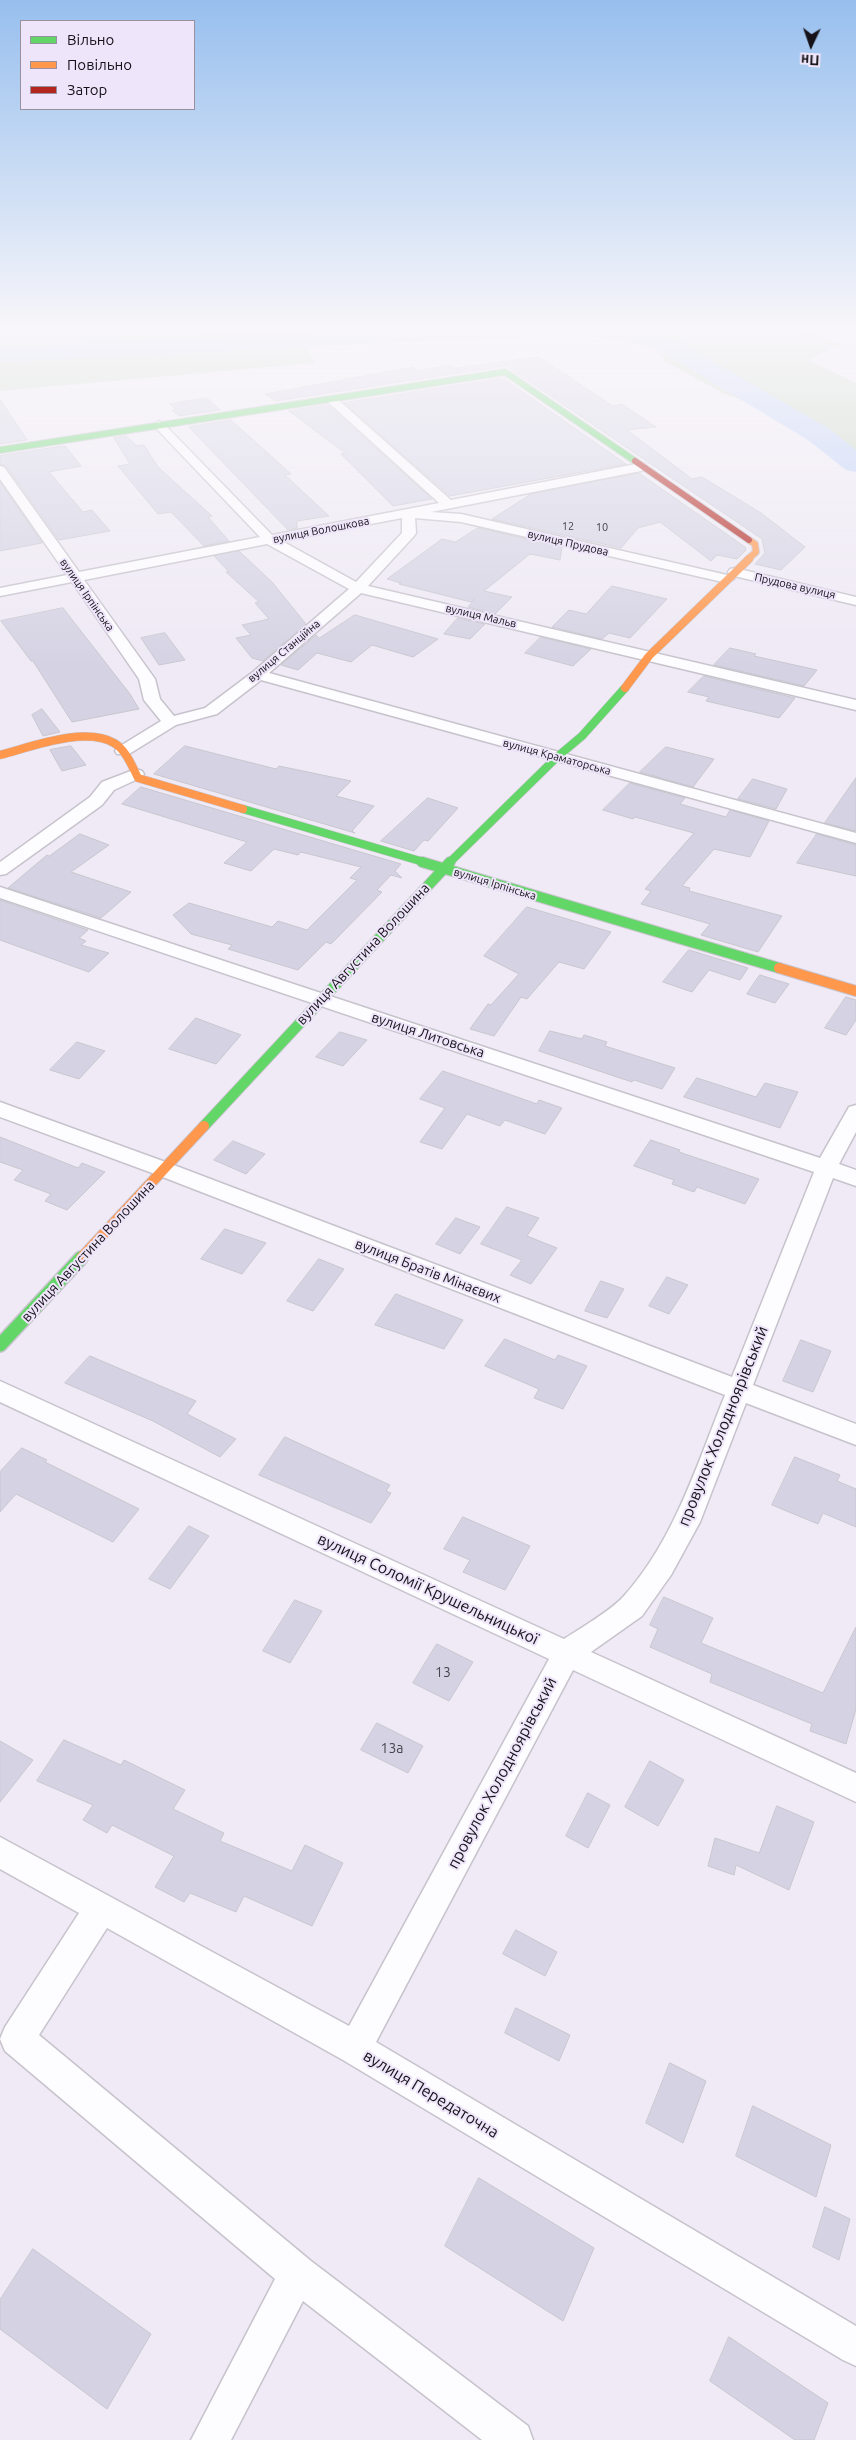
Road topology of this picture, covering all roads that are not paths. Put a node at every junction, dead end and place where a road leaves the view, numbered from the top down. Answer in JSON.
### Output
{"nodes":[{"id":1,"x":58,"y":441,"type":"edge"},
{"id":2,"x":175,"y":441,"type":"edge"},
{"id":3,"x":378,"y":441,"type":"edge"},
{"id":4,"x":604,"y":441,"type":"edge"},
{"id":5,"x":0,"y":450,"type":"edge"},
{"id":6,"x":642,"y":467,"type":"junction"},
{"id":7,"x":0,"y":470,"type":"edge"},
{"id":8,"x":449,"y":505,"type":"junction"},
{"id":9,"x":408,"y":514,"type":"junction"},
{"id":10,"x":270,"y":540,"type":"junction"},
{"id":11,"x":731,"y":576,"type":"junction"},
{"id":12,"x":75,"y":579,"type":"junction"},
{"id":13,"x":358,"y":588,"type":"junction"},
{"id":14,"x":0,"y":592,"type":"edge"},
{"id":15,"x":856,"y":601,"type":"edge"},
{"id":16,"x":649,"y":656,"type":"junction"},
{"id":17,"x":258,"y":675,"type":"junction"},
{"id":18,"x":856,"y":705,"type":"edge"},
{"id":19,"x":170,"y":722,"type":"junction"},
{"id":20,"x":123,"y":751,"type":"junction"},
{"id":21,"x":0,"y":755,"type":"edge"},
{"id":22,"x":557,"y":757,"type":"junction"},
{"id":23,"x":136,"y":774,"type":"junction"},
{"id":24,"x":856,"y":838,"type":"edge"},
{"id":25,"x":443,"y":868,"type":"junction"},
{"id":26,"x":0,"y":870,"type":"edge"},
{"id":27,"x":0,"y":892,"type":"edge"},
{"id":28,"x":856,"y":991,"type":"edge"},
{"id":29,"x":322,"y":999,"type":"junction"},
{"id":30,"x":0,"y":1109,"type":"edge"},
{"id":31,"x":856,"y":1112,"type":"edge"},
{"id":32,"x":826,"y":1168,"type":"junction"},
{"id":33,"x":164,"y":1169,"type":"junction"},
{"id":34,"x":856,"y":1178,"type":"edge"},
{"id":35,"x":0,"y":1345,"type":"edge"},
{"id":36,"x":737,"y":1390,"type":"junction"},
{"id":37,"x":0,"y":1391,"type":"edge"},
{"id":38,"x":856,"y":1436,"type":"edge"},
{"id":39,"x":566,"y":1653,"type":"junction"},
{"id":40,"x":856,"y":1788,"type":"edge"},
{"id":41,"x":0,"y":1852,"type":"edge"},
{"id":42,"x":101,"y":1908,"type":"junction"},
{"id":43,"x":355,"y":2048,"type":"junction"},
{"id":44,"x":298,"y":2274,"type":"junction"},
{"id":45,"x":856,"y":2348,"type":"edge"},
{"id":46,"x":210,"y":2440,"type":"edge"},
{"id":47,"x":514,"y":2440,"type":"edge"}],
"edges":[{"from":1,"to":5,"type":"street"},
{"from":2,"to":10,"type":"street","name":"вулиця Мальв"},
{"from":3,"to":8,"type":"street"},
{"from":4,"to":6,"type":"street"},
{"from":6,"to":8,"type":"street","name":"вулиця Волошкова"},
{"from":6,"to":11,"type":"street","name":"вулиця Августина Волошина"},
{"from":7,"to":12,"type":"street","name":"вулиця Ірпінська"},
{"from":8,"to":9,"type":"street","name":"вулиця Волошкова"},
{"from":9,"to":10,"type":"street","name":"вулиця Волошкова"},
{"from":9,"to":11,"type":"street","name":"вулиця Прудова"},
{"from":9,"to":13,"type":"street","name":"вулиця Станційна"},
{"from":10,"to":12,"type":"street","name":"вулиця Волошкова"},
{"from":10,"to":13,"type":"street","name":"вулиця Мальв"},
{"from":11,"to":15,"type":"street","name":"Прудова вулиця"},
{"from":11,"to":16,"type":"street","name":"вулиця Августина Волошина"},
{"from":12,"to":14,"type":"street","name":"вулиця Волошкова"},
{"from":12,"to":19,"type":"street","name":"вулиця Ірпінська"},
{"from":13,"to":16,"type":"street","name":"вулиця Мальв"},
{"from":13,"to":17,"type":"street","name":"вулиця Станційна"},
{"from":16,"to":18,"type":"street","name":"вулиця Мальв"},
{"from":16,"to":22,"type":"street","name":"вулиця Августина Волошина"},
{"from":17,"to":19,"type":"street","name":"вулиця Станційна"},
{"from":17,"to":22,"type":"street","name":"вулиця Краматорська"},
{"from":19,"to":20,"type":"street","name":"вулиця Станційна"},
{"from":20,"to":21,"type":"street"},
{"from":20,"to":23,"type":"street"},
{"from":22,"to":24,"type":"street","name":"вулиця Краматорська"},
{"from":22,"to":25,"type":"street","name":"вулиця Августина Волошина"},
{"from":23,"to":25,"type":"street","name":"вулиця Ірпінська"},
{"from":23,"to":26,"type":"street"},
{"from":25,"to":28,"type":"street","name":"вулиця Ірпінська"},
{"from":25,"to":29,"type":"street","name":"вулиця Августина Волошина"},
{"from":27,"to":29,"type":"street","name":"вулиця Литовська"},
{"from":29,"to":32,"type":"street","name":"вулиця Литовська"},
{"from":29,"to":33,"type":"street","name":"вулиця Августина Волошина"},
{"from":30,"to":33,"type":"street","name":"вулиця Братів Мінаєвих"},
{"from":31,"to":32,"type":"street","name":"провулок Холодноярівський"},
{"from":32,"to":34,"type":"street","name":"вулиця Литовська"},
{"from":32,"to":36,"type":"street","name":"провулок Холодноярівський"},
{"from":33,"to":35,"type":"street","name":"вулиця Августина Волошина"},
{"from":33,"to":36,"type":"street","name":"вулиця Братів Мінаєвих"},
{"from":36,"to":38,"type":"street","name":"вулиця Братів Мінаєвих"},
{"from":36,"to":39,"type":"street","name":"провулок Холодноярівський"},
{"from":37,"to":39,"type":"street","name":"вулиця Соломії Крушельницької"},
{"from":39,"to":40,"type":"street","name":"вулиця Соломії Крушельницької"},
{"from":39,"to":43,"type":"street","name":"провулок Холодноярівський"},
{"from":41,"to":42,"type":"street","name":"вулиця Передаточна"},
{"from":42,"to":43,"type":"street","name":"вулиця Передаточна"},
{"from":42,"to":44,"type":"street"},
{"from":43,"to":45,"type":"street","name":"вулиця Передаточна"},
{"from":44,"to":46,"type":"street"},
{"from":44,"to":47,"type":"street"}]}
